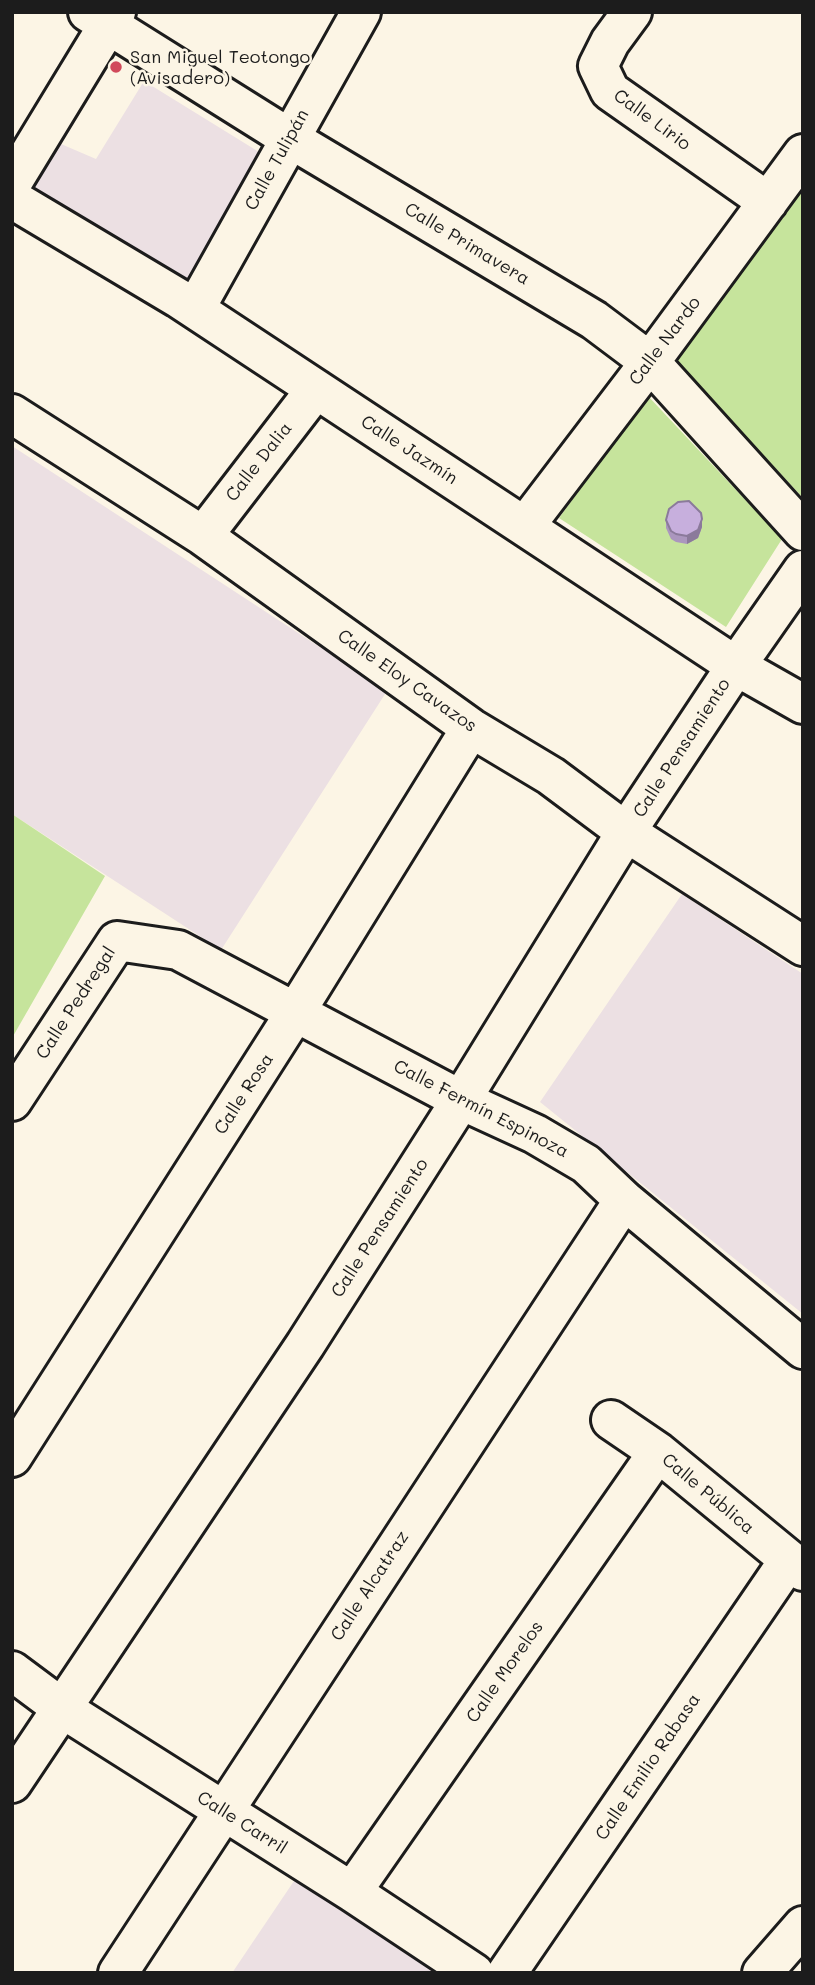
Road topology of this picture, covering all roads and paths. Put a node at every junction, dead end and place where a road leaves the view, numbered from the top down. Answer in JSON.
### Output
{"nodes":[{"id":1,"x":361,"y":12,"type":"edge"},
{"id":2,"x":632,"y":12,"type":"edge"},
{"id":3,"x":104,"y":16,"type":"edge"},
{"id":4,"x":289,"y":138,"type":"junction"},
{"id":5,"x":803,"y":154,"type":"edge"},
{"id":6,"x":12,"y":183,"type":"edge"},
{"id":7,"x":12,"y":200,"type":"edge"},
{"id":8,"x":768,"y":202,"type":"junction"},
{"id":9,"x":195,"y":309,"type":"junction"},
{"id":10,"x":650,"y":362,"type":"junction"},
{"id":11,"x":316,"y":389,"type":"junction"},
{"id":12,"x":12,"y":414,"type":"edge"},
{"id":13,"x":525,"y":526,"type":"junction"},
{"id":14,"x":803,"y":531,"type":"edge"},
{"id":15,"x":203,"y":536,"type":"junction"},
{"id":16,"x":803,"y":570,"type":"edge"},
{"id":17,"x":736,"y":666,"type":"junction"},
{"id":18,"x":803,"y":704,"type":"edge"},
{"id":19,"x":471,"y":728,"type":"junction"},
{"id":20,"x":626,"y":832,"type":"junction"},
{"id":21,"x":117,"y":941,"type":"joint"},
{"id":22,"x":803,"y":946,"type":"edge"},
{"id":23,"x":295,"y":1013,"type":"junction"},
{"id":24,"x":461,"y":1100,"type":"junction"},
{"id":25,"x":12,"y":1101,"type":"edge"},
{"id":26,"x":624,"y":1200,"type":"junction"},
{"id":27,"x":803,"y":1349,"type":"edge"},
{"id":28,"x":611,"y":1420,"type":"dead end"},
{"id":29,"x":658,"y":1452,"type":"junction"},
{"id":30,"x":12,"y":1457,"type":"edge"},
{"id":31,"x":796,"y":1566,"type":"edge"},
{"id":32,"x":12,"y":1671,"type":"edge"},
{"id":33,"x":62,"y":1709,"type":"junction"},
{"id":34,"x":12,"y":1783,"type":"edge"},
{"id":35,"x":224,"y":1811,"type":"junction"},
{"id":36,"x":352,"y":1892,"type":"junction"},
{"id":37,"x":803,"y":1926,"type":"edge"},
{"id":38,"x":118,"y":1973,"type":"edge"},
{"id":39,"x":474,"y":1973,"type":"edge"},
{"id":40,"x":507,"y":1973,"type":"edge"},
{"id":41,"x":762,"y":1973,"type":"edge"}],
"edges":[{"from":1,"to":4,"type":"street","name":"Calle Tulipán"},
{"from":2,"to":8,"type":"street","name":"Calle Lirio"},
{"from":3,"to":4,"type":"street","name":"Calle Primavera"},
{"from":3,"to":6,"type":"street"},
{"from":4,"to":9,"type":"street","name":"Calle Tulipán"},
{"from":4,"to":10,"type":"street","name":"Calle Primavera"},
{"from":5,"to":8,"type":"street","name":"Calle Nardo"},
{"from":7,"to":9,"type":"street","name":"Calle Jazmín"},
{"from":8,"to":10,"type":"street","name":"Calle Nardo"},
{"from":9,"to":11,"type":"street","name":"Calle Jazmín"},
{"from":10,"to":13,"type":"street","name":"Calle Nardo"},
{"from":10,"to":14,"type":"street","name":"Calle Primavera"},
{"from":11,"to":13,"type":"street","name":"Calle Jazmín"},
{"from":11,"to":15,"type":"street","name":"Calle Dalia"},
{"from":12,"to":15,"type":"street","name":"Calle Eloy Cavazos"},
{"from":13,"to":17,"type":"street","name":"Calle Jazmín"},
{"from":15,"to":19,"type":"street","name":"Calle Eloy Cavazos"},
{"from":16,"to":17,"type":"street","name":"Calle Pensamiento"},
{"from":17,"to":18,"type":"street","name":"Calle Jazmín"},
{"from":17,"to":20,"type":"street","name":"Calle Pensamiento"},
{"from":19,"to":20,"type":"street","name":"Calle Eloy Cavazos"},
{"from":19,"to":23,"type":"street","name":"Calle Rosa"},
{"from":20,"to":22,"type":"street","name":"Calle Eloy Cavazos"},
{"from":20,"to":24,"type":"street","name":"Calle Pensamiento"},
{"from":21,"to":23,"type":"street","name":"Calle Fermín Espinoza"},
{"from":21,"to":25,"type":"street","name":"Calle Pedregal"},
{"from":23,"to":24,"type":"street","name":"Calle Fermín Espinoza"},
{"from":23,"to":30,"type":"street","name":"Calle Rosa"},
{"from":24,"to":26,"type":"street","name":"Calle Fermín Espinoza"},
{"from":24,"to":33,"type":"street","name":"Calle Pensamiento"},
{"from":26,"to":27,"type":"street","name":"Calle Fermín Espinoza"},
{"from":26,"to":35,"type":"street","name":"Calle Alcatraz"},
{"from":28,"to":29,"type":"street","name":"Calle Pública"},
{"from":29,"to":31,"type":"street","name":"Calle Pública"},
{"from":29,"to":36,"type":"street","name":"Calle Morelos"},
{"from":31,"to":40,"type":"street","name":"Calle Emilio Rabasa"},
{"from":32,"to":33,"type":"street","name":"Calle Carril"},
{"from":33,"to":34,"type":"street","name":"Calle Pensamiento"},
{"from":33,"to":35,"type":"street","name":"Calle Carril"},
{"from":35,"to":36,"type":"street","name":"Calle Carril"},
{"from":35,"to":38,"type":"street","name":"Calle Alcatraz"},
{"from":36,"to":39,"type":"street","name":"Calle Carril"},
{"from":37,"to":41,"type":"street"}]}
